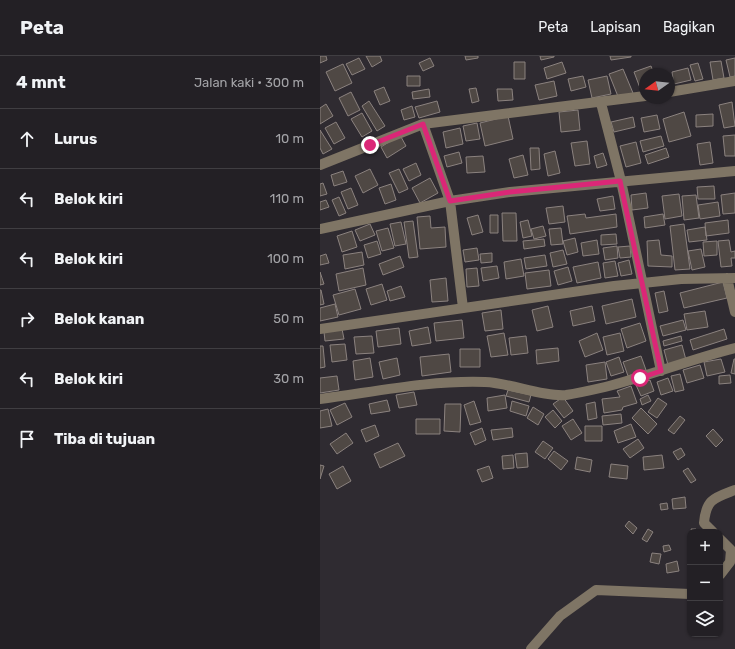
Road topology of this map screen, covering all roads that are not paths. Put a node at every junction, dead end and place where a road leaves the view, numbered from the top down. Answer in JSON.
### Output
{"nodes":[{"id":1,"x":735,"y":81,"type":"edge"},
{"id":2,"x":675,"y":91,"type":"edge"},
{"id":3,"x":639,"y":97,"type":"edge"},
{"id":4,"x":602,"y":103,"type":"junction"},
{"id":5,"x":423,"y":124,"type":"junction"},
{"id":6,"x":320,"y":165,"type":"edge"},
{"id":7,"x":735,"y":171,"type":"edge"},
{"id":8,"x":620,"y":181,"type":"junction"},
{"id":9,"x":450,"y":201,"type":"junction"},
{"id":10,"x":320,"y":229,"type":"edge"},
{"id":11,"x":731,"y":278,"type":"edge"},
{"id":12,"x":641,"y":284,"type":"junction"},
{"id":13,"x":463,"y":308,"type":"junction"},
{"id":14,"x":735,"y":312,"type":"edge"},
{"id":15,"x":320,"y":329,"type":"edge"},
{"id":16,"x":735,"y":348,"type":"edge"},
{"id":17,"x":661,"y":371,"type":"junction"},
{"id":18,"x":320,"y":399,"type":"edge"},
{"id":19,"x":735,"y":490,"type":"edge"},
{"id":20,"x":710,"y":529,"type":"edge"},
{"id":21,"x":723,"y":542,"type":"edge"},
{"id":22,"x":723,"y":571,"type":"edge"},
{"id":23,"x":687,"y":594,"type":"edge"},
{"id":24,"x":531,"y":649,"type":"edge"}],
"edges":[{"from":1,"to":2,"type":"street"},
{"from":3,"to":4,"type":"street"},
{"from":4,"to":5,"type":"street"},
{"from":4,"to":8,"type":"street"},
{"from":5,"to":6,"type":"street"},
{"from":5,"to":9,"type":"street"},
{"from":7,"to":8,"type":"street"},
{"from":8,"to":9,"type":"street"},
{"from":8,"to":12,"type":"street"},
{"from":9,"to":10,"type":"street"},
{"from":9,"to":13,"type":"street"},
{"from":11,"to":12,"type":"street"},
{"from":11,"to":14,"type":"street"},
{"from":12,"to":13,"type":"street"},
{"from":12,"to":17,"type":"street"},
{"from":13,"to":15,"type":"street"},
{"from":16,"to":17,"type":"street"},
{"from":17,"to":18,"type":"street"},
{"from":19,"to":20,"type":"street"},
{"from":21,"to":22,"type":"street"},
{"from":23,"to":24,"type":"street"}]}
